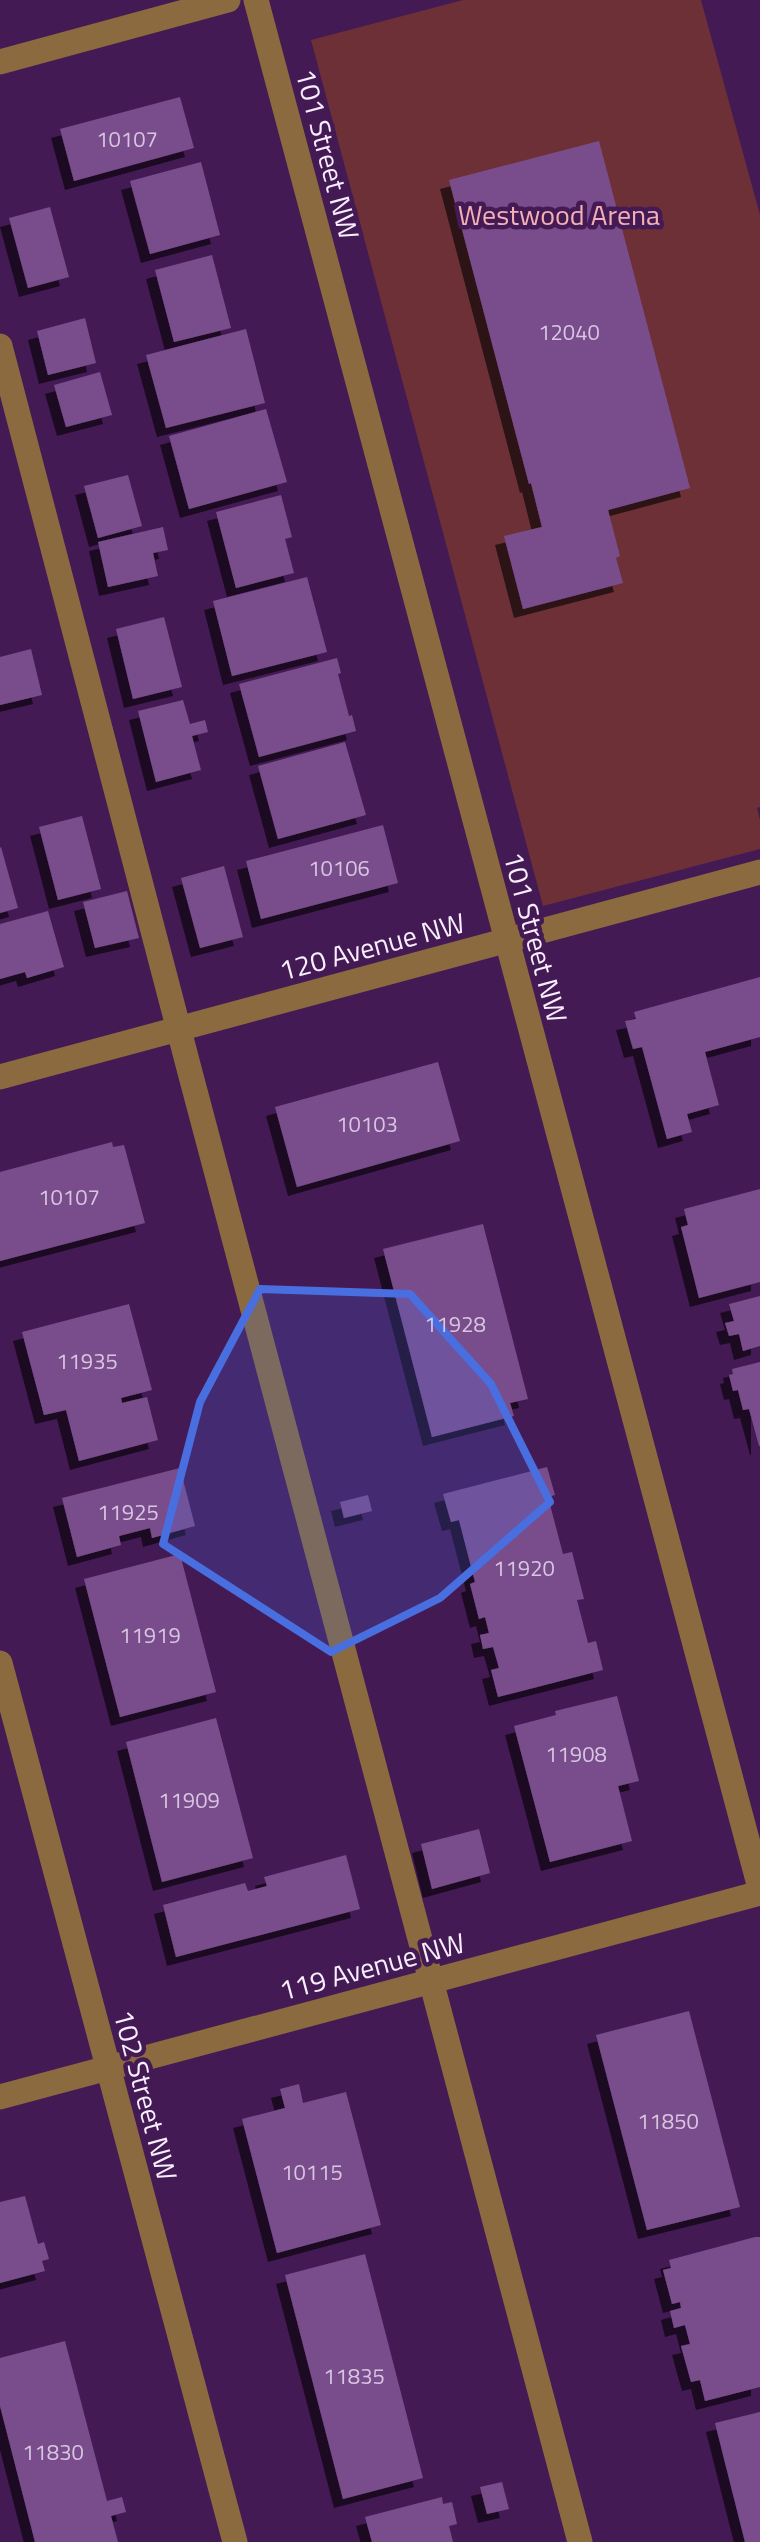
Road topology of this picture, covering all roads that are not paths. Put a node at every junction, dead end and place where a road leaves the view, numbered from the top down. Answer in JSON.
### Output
{"nodes":[{"id":1,"x":228,"y":0,"type":"edge"},
{"id":2,"x":256,"y":0,"type":"edge"},
{"id":3,"x":0,"y":62,"type":"edge"},
{"id":4,"x":0,"y":346,"type":"edge"},
{"id":5,"x":760,"y":872,"type":"edge"},
{"id":6,"x":506,"y":941,"type":"junction"},
{"id":7,"x":179,"y":1029,"type":"junction"},
{"id":8,"x":0,"y":1077,"type":"edge"},
{"id":9,"x":0,"y":1664,"type":"edge"},
{"id":10,"x":760,"y":1890,"type":"edge"},
{"id":11,"x":432,"y":1981,"type":"junction"},
{"id":12,"x":108,"y":2068,"type":"junction"},
{"id":13,"x":0,"y":2097,"type":"edge"},
{"id":14,"x":235,"y":2542,"type":"edge"},
{"id":15,"x":580,"y":2542,"type":"edge"}],
"edges":[{"from":1,"to":3,"type":"street"},
{"from":2,"to":6,"type":"street","name":"101 Street NW"},
{"from":4,"to":7,"type":"street"},
{"from":5,"to":6,"type":"street","name":"120 Avenue NW"},
{"from":6,"to":7,"type":"street","name":"120 Avenue NW"},
{"from":6,"to":10,"type":"street","name":"101 Street NW"},
{"from":7,"to":8,"type":"street","name":"120 Avenue NW"},
{"from":7,"to":11,"type":"street"},
{"from":9,"to":12,"type":"street","name":"102 Street NW"},
{"from":10,"to":11,"type":"street","name":"119 Avenue NW"},
{"from":11,"to":12,"type":"street","name":"119 Avenue NW"},
{"from":11,"to":15,"type":"street"},
{"from":12,"to":13,"type":"street","name":"119 Avenue NW"},
{"from":12,"to":14,"type":"street","name":"102 Street NW"}]}
